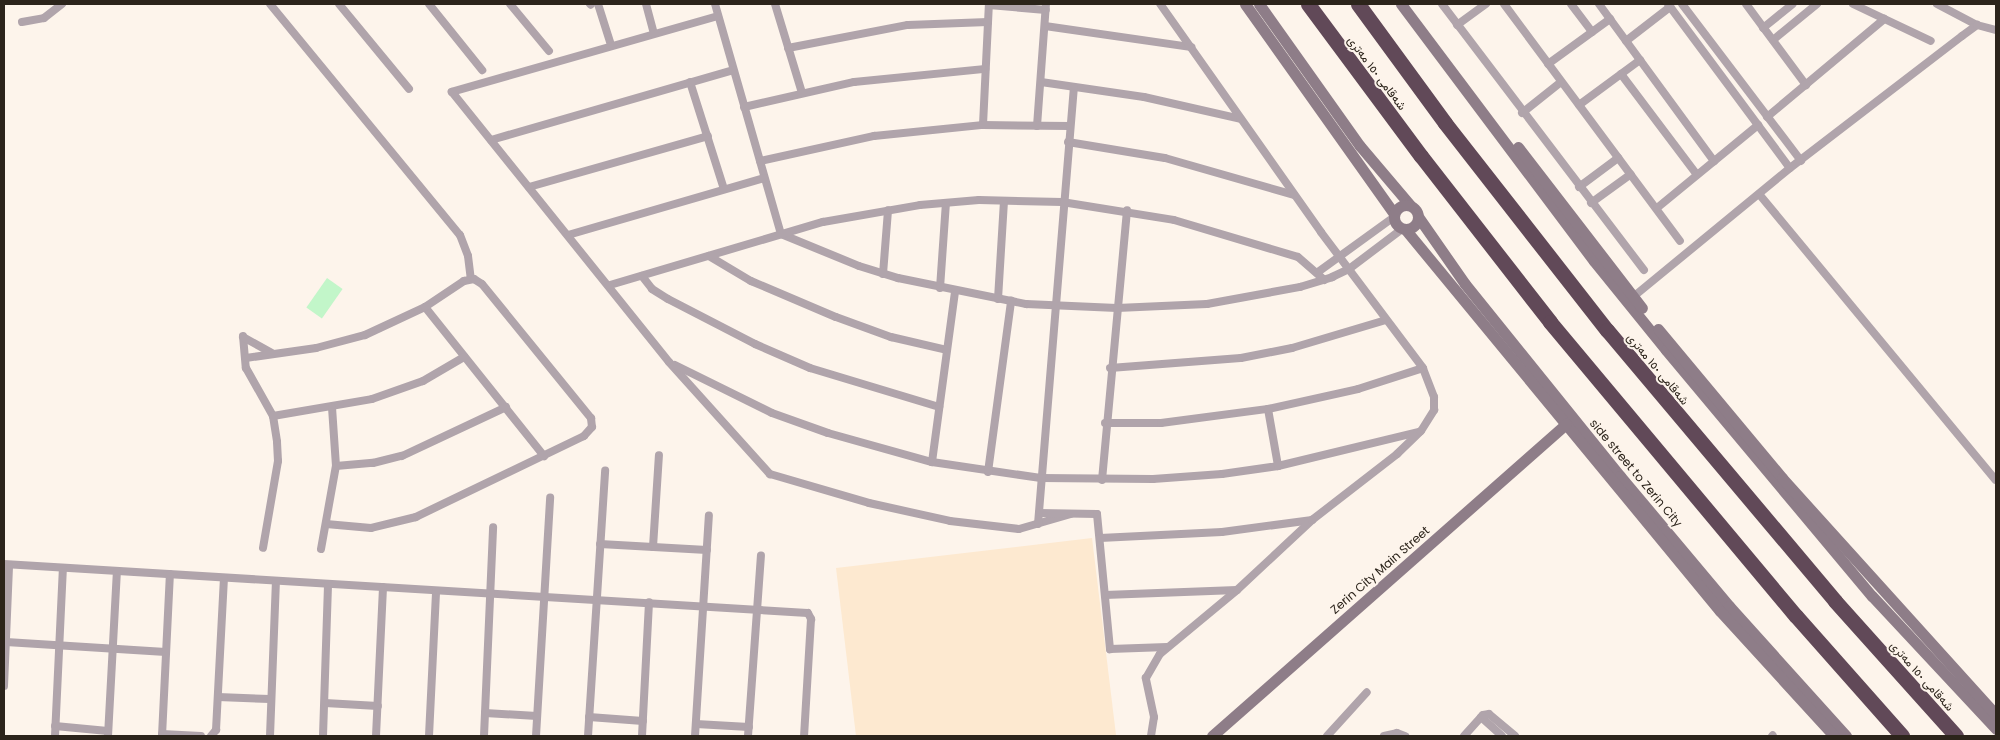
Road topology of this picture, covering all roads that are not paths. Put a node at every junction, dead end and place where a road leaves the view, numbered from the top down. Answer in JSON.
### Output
{"nodes":[{"id":1,"x":62,"y":4,"type":"edge"},
{"id":2,"x":270,"y":4,"type":"edge"},
{"id":3,"x":340,"y":4,"type":"edge"},
{"id":4,"x":429,"y":4,"type":"edge"},
{"id":5,"x":510,"y":4,"type":"edge"},
{"id":6,"x":593,"y":4,"type":"edge"},
{"id":7,"x":646,"y":4,"type":"edge"},
{"id":8,"x":715,"y":4,"type":"edge"},
{"id":9,"x":775,"y":4,"type":"edge"},
{"id":10,"x":1160,"y":4,"type":"edge"},
{"id":11,"x":1245,"y":4,"type":"edge"},
{"id":12,"x":1259,"y":4,"type":"edge"},
{"id":13,"x":1308,"y":4,"type":"edge"},
{"id":14,"x":1358,"y":4,"type":"edge"},
{"id":15,"x":1401,"y":4,"type":"edge"},
{"id":16,"x":1410,"y":4,"type":"edge"},
{"id":17,"x":1442,"y":4,"type":"edge"},
{"id":18,"x":1486,"y":4,"type":"edge"},
{"id":19,"x":1504,"y":4,"type":"edge"},
{"id":20,"x":1571,"y":4,"type":"edge"},
{"id":21,"x":1599,"y":4,"type":"edge"},
{"id":22,"x":1682,"y":4,"type":"edge"},
{"id":23,"x":1746,"y":4,"type":"edge"},
{"id":24,"x":1793,"y":4,"type":"edge"},
{"id":25,"x":1817,"y":4,"type":"edge"},
{"id":26,"x":1853,"y":4,"type":"edge"},
{"id":27,"x":1937,"y":4,"type":"edge"},
{"id":28,"x":989,"y":5,"type":"edge"},
{"id":29,"x":1669,"y":6,"type":"edge"},
{"id":30,"x":1046,"y":7,"type":"edge"},
{"id":31,"x":718,"y":16,"type":"junction"},
{"id":32,"x":1610,"y":19,"type":"junction"},
{"id":33,"x":1884,"y":19,"type":"junction"},
{"id":34,"x":22,"y":22,"type":"dead end"},
{"id":35,"x":988,"y":22,"type":"junction"},
{"id":36,"x":1457,"y":25,"type":"junction"},
{"id":37,"x":1976,"y":25,"type":"junction"},
{"id":38,"x":1045,"y":26,"type":"junction"},
{"id":39,"x":1763,"y":28,"type":"junction"},
{"id":40,"x":1996,"y":31,"type":"edge"},
{"id":41,"x":1592,"y":32,"type":"junction"},
{"id":42,"x":654,"y":33,"type":"junction"},
{"id":43,"x":1772,"y":40,"type":"junction"},
{"id":44,"x":1626,"y":41,"type":"junction"},
{"id":45,"x":1930,"y":41,"type":"dead end"},
{"id":46,"x":611,"y":45,"type":"junction"},
{"id":47,"x":1191,"y":47,"type":"junction"},
{"id":48,"x":788,"y":48,"type":"junction"},
{"id":49,"x":549,"y":51,"type":"dead end"},
{"id":50,"x":1640,"y":60,"type":"junction"},
{"id":51,"x":1548,"y":64,"type":"junction"},
{"id":52,"x":985,"y":69,"type":"junction"},
{"id":53,"x":482,"y":70,"type":"dead end"},
{"id":54,"x":733,"y":70,"type":"junction"},
{"id":55,"x":1621,"y":74,"type":"junction"},
{"id":56,"x":690,"y":82,"type":"junction"},
{"id":57,"x":1041,"y":82,"type":"junction"},
{"id":58,"x":1561,"y":82,"type":"junction"},
{"id":59,"x":1806,"y":85,"type":"junction"},
{"id":60,"x":1074,"y":88,"type":"junction"},
{"id":61,"x":409,"y":89,"type":"dead end"},
{"id":62,"x":802,"y":93,"type":"junction"},
{"id":63,"x":1578,"y":106,"type":"junction"},
{"id":64,"x":744,"y":107,"type":"junction"},
{"id":65,"x":1761,"y":109,"type":"junction"},
{"id":66,"x":1522,"y":113,"type":"junction"},
{"id":67,"x":1752,"y":116,"type":"junction"},
{"id":68,"x":1767,"y":117,"type":"junction"},
{"id":69,"x":1241,"y":119,"type":"junction"},
{"id":70,"x":983,"y":125,"type":"junction"},
{"id":71,"x":1758,"y":125,"type":"junction"},
{"id":72,"x":1038,"y":126,"type":"junction"},
{"id":73,"x":1070,"y":126,"type":"junction"},
{"id":74,"x":708,"y":136,"type":"junction"},
{"id":75,"x":490,"y":140,"type":"junction"},
{"id":76,"x":1068,"y":142,"type":"junction"},
{"id":77,"x":1618,"y":158,"type":"junction"},
{"id":78,"x":760,"y":161,"type":"junction"},
{"id":79,"x":1714,"y":161,"type":"junction"},
{"id":80,"x":1801,"y":161,"type":"junction"},
{"id":81,"x":1790,"y":168,"type":"junction"},
{"id":82,"x":1631,"y":174,"type":"junction"},
{"id":83,"x":1697,"y":175,"type":"junction"},
{"id":84,"x":764,"y":178,"type":"junction"},
{"id":85,"x":529,"y":187,"type":"junction"},
{"id":86,"x":1579,"y":187,"type":"junction"},
{"id":87,"x":724,"y":190,"type":"junction"},
{"id":88,"x":1759,"y":194,"type":"junction"},
{"id":89,"x":1295,"y":195,"type":"junction"},
{"id":90,"x":1004,"y":201,"type":"junction"},
{"id":91,"x":946,"y":202,"type":"junction"},
{"id":92,"x":1062,"y":202,"type":"junction"},
{"id":93,"x":1591,"y":203,"type":"junction"},
{"id":94,"x":1410,"y":205,"type":"junction"},
{"id":95,"x":1657,"y":208,"type":"junction"},
{"id":96,"x":888,"y":210,"type":"junction"},
{"id":97,"x":1127,"y":210,"type":"junction"},
{"id":98,"x":1394,"y":216,"type":"junction"},
{"id":99,"x":1419,"y":218,"type":"junction"},
{"id":100,"x":1403,"y":229,"type":"junction"},
{"id":101,"x":781,"y":234,"type":"junction"},
{"id":102,"x":568,"y":235,"type":"junction"},
{"id":103,"x":1680,"y":241,"type":"dead end"},
{"id":104,"x":709,"y":256,"type":"junction"},
{"id":105,"x":1340,"y":257,"type":"junction"},
{"id":106,"x":1348,"y":269,"type":"junction"},
{"id":107,"x":1644,"y":270,"type":"dead end"},
{"id":108,"x":1318,"y":272,"type":"junction"},
{"id":109,"x":883,"y":274,"type":"junction"},
{"id":110,"x":642,"y":276,"type":"junction"},
{"id":111,"x":471,"y":279,"type":"junction"},
{"id":112,"x":1324,"y":280,"type":"junction"},
{"id":113,"x":610,"y":285,"type":"junction"},
{"id":114,"x":940,"y":288,"type":"junction"},
{"id":115,"x":956,"y":291,"type":"junction"},
{"id":116,"x":1633,"y":297,"type":"junction"},
{"id":117,"x":998,"y":299,"type":"junction"},
{"id":118,"x":1011,"y":301,"type":"junction"},
{"id":119,"x":1054,"y":306,"type":"junction"},
{"id":120,"x":425,"y":307,"type":"junction"},
{"id":121,"x":1117,"y":308,"type":"junction"},
{"id":122,"x":1386,"y":320,"type":"junction"},
{"id":123,"x":947,"y":350,"type":"junction"},
{"id":124,"x":279,"y":354,"type":"junction"},
{"id":125,"x":464,"y":357,"type":"junction"},
{"id":126,"x":246,"y":358,"type":"junction"},
{"id":127,"x":669,"y":362,"type":"junction"},
{"id":128,"x":1110,"y":368,"type":"junction"},
{"id":129,"x":1423,"y":368,"type":"junction"},
{"id":130,"x":332,"y":407,"type":"junction"},
{"id":131,"x":939,"y":407,"type":"junction"},
{"id":132,"x":506,"y":408,"type":"junction"},
{"id":133,"x":1268,"y":409,"type":"junction"},
{"id":134,"x":273,"y":416,"type":"junction"},
{"id":135,"x":1105,"y":423,"type":"junction"},
{"id":136,"x":1566,"y":424,"type":"junction"},
{"id":137,"x":1421,"y":431,"type":"junction"},
{"id":138,"x":659,"y":455,"type":"dead end"},
{"id":139,"x":544,"y":456,"type":"junction"},
{"id":140,"x":932,"y":462,"type":"junction"},
{"id":141,"x":336,"y":466,"type":"junction"},
{"id":142,"x":1278,"y":466,"type":"junction"},
{"id":143,"x":605,"y":471,"type":"dead end"},
{"id":144,"x":988,"y":472,"type":"junction"},
{"id":145,"x":1041,"y":478,"type":"junction"},
{"id":146,"x":1102,"y":480,"type":"junction"},
{"id":147,"x":1996,"y":480,"type":"edge"},
{"id":148,"x":550,"y":497,"type":"dead end"},
{"id":149,"x":1039,"y":514,"type":"junction"},
{"id":150,"x":1071,"y":514,"type":"junction"},
{"id":151,"x":709,"y":516,"type":"dead end"},
{"id":152,"x":1312,"y":520,"type":"junction"},
{"id":153,"x":326,"y":524,"type":"junction"},
{"id":154,"x":1038,"y":524,"type":"junction"},
{"id":155,"x":493,"y":526,"type":"dead end"},
{"id":156,"x":1100,"y":538,"type":"junction"},
{"id":157,"x":600,"y":544,"type":"junction"},
{"id":158,"x":653,"y":547,"type":"junction"},
{"id":159,"x":263,"y":548,"type":"dead end"},
{"id":160,"x":321,"y":549,"type":"dead end"},
{"id":161,"x":707,"y":550,"type":"junction"},
{"id":162,"x":761,"y":555,"type":"dead end"},
{"id":163,"x":6,"y":565,"type":"edge"},
{"id":164,"x":63,"y":568,"type":"junction"},
{"id":165,"x":117,"y":571,"type":"junction"},
{"id":166,"x":170,"y":574,"type":"junction"},
{"id":167,"x":224,"y":578,"type":"junction"},
{"id":168,"x":276,"y":581,"type":"junction"},
{"id":169,"x":328,"y":584,"type":"junction"},
{"id":170,"x":383,"y":587,"type":"junction"},
{"id":171,"x":1237,"y":590,"type":"junction"},
{"id":172,"x":436,"y":591,"type":"junction"},
{"id":173,"x":489,"y":593,"type":"junction"},
{"id":174,"x":1105,"y":595,"type":"junction"},
{"id":175,"x":543,"y":596,"type":"junction"},
{"id":176,"x":596,"y":599,"type":"junction"},
{"id":177,"x":649,"y":602,"type":"junction"},
{"id":178,"x":703,"y":606,"type":"junction"},
{"id":179,"x":756,"y":608,"type":"junction"},
{"id":180,"x":6,"y":642,"type":"junction"},
{"id":181,"x":59,"y":645,"type":"junction"},
{"id":182,"x":1167,"y":647,"type":"junction"},
{"id":183,"x":112,"y":649,"type":"junction"},
{"id":184,"x":166,"y":652,"type":"junction"},
{"id":185,"x":4,"y":686,"type":"edge"},
{"id":186,"x":1367,"y":692,"type":"dead end"},
{"id":187,"x":218,"y":696,"type":"junction"},
{"id":188,"x":270,"y":699,"type":"junction"},
{"id":189,"x":325,"y":703,"type":"junction"},
{"id":190,"x":378,"y":706,"type":"junction"},
{"id":191,"x":485,"y":713,"type":"junction"},
{"id":192,"x":1996,"y":715,"type":"edge"},
{"id":193,"x":537,"y":716,"type":"junction"},
{"id":194,"x":589,"y":717,"type":"junction"},
{"id":195,"x":1481,"y":717,"type":"junction"},
{"id":196,"x":643,"y":721,"type":"junction"},
{"id":197,"x":696,"y":724,"type":"junction"},
{"id":198,"x":55,"y":726,"type":"junction"},
{"id":199,"x":749,"y":727,"type":"junction"},
{"id":200,"x":1996,"y":730,"type":"edge"},
{"id":201,"x":108,"y":733,"type":"edge"},
{"id":202,"x":162,"y":735,"type":"edge"},
{"id":203,"x":55,"y":736,"type":"edge"},
{"id":204,"x":201,"y":736,"type":"edge"},
{"id":205,"x":211,"y":736,"type":"edge"},
{"id":206,"x":270,"y":736,"type":"edge"},
{"id":207,"x":322,"y":736,"type":"edge"},
{"id":208,"x":376,"y":736,"type":"edge"},
{"id":209,"x":429,"y":736,"type":"edge"},
{"id":210,"x":484,"y":736,"type":"edge"},
{"id":211,"x":536,"y":736,"type":"edge"},
{"id":212,"x":588,"y":736,"type":"edge"},
{"id":213,"x":642,"y":736,"type":"edge"},
{"id":214,"x":695,"y":736,"type":"edge"},
{"id":215,"x":748,"y":736,"type":"edge"},
{"id":216,"x":804,"y":736,"type":"edge"},
{"id":217,"x":1151,"y":736,"type":"edge"},
{"id":218,"x":1212,"y":736,"type":"edge"},
{"id":219,"x":1327,"y":736,"type":"edge"},
{"id":220,"x":1384,"y":736,"type":"edge"},
{"id":221,"x":1405,"y":736,"type":"edge"},
{"id":222,"x":1464,"y":736,"type":"edge"},
{"id":223,"x":1502,"y":736,"type":"edge"},
{"id":224,"x":1515,"y":736,"type":"edge"},
{"id":225,"x":1834,"y":736,"type":"edge"},
{"id":226,"x":1846,"y":736,"type":"edge"},
{"id":227,"x":1902,"y":736,"type":"edge"},
{"id":228,"x":1956,"y":736,"type":"edge"}],
"edges":[{"from":1,"to":34,"type":"street"},
{"from":2,"to":111,"type":"street"},
{"from":3,"to":61,"type":"street"},
{"from":4,"to":53,"type":"street"},
{"from":5,"to":49,"type":"street"},
{"from":6,"to":46,"type":"street"},
{"from":7,"to":42,"type":"street"},
{"from":8,"to":31,"type":"street"},
{"from":9,"to":48,"type":"street"},
{"from":10,"to":47,"type":"street"},
{"from":11,"to":98,"type":"street"},
{"from":12,"to":94,"type":"street"},
{"from":13,"to":227,"type":"highway","name":"شەقامی ١٥٠ مەتری"},
{"from":14,"to":228,"type":"highway","name":"شەقامی ١٥٠ مەتری"},
{"from":15,"to":200,"type":"street"},
{"from":16,"to":116,"type":"street"},
{"from":17,"to":36,"type":"street"},
{"from":18,"to":36,"type":"street"},
{"from":19,"to":51,"type":"street"},
{"from":20,"to":41,"type":"street"},
{"from":21,"to":32,"type":"street"},
{"from":22,"to":65,"type":"street"},
{"from":23,"to":39,"type":"street"},
{"from":24,"to":39,"type":"street"},
{"from":25,"to":43,"type":"street"},
{"from":26,"to":33,"type":"street"},
{"from":27,"to":37,"type":"street"},
{"from":28,"to":30,"type":"street"},
{"from":28,"to":35,"type":"street"},
{"from":29,"to":44,"type":"street"},
{"from":29,"to":67,"type":"street"},
{"from":30,"to":38,"type":"street"},
{"from":31,"to":42,"type":"street"},
{"from":31,"to":54,"type":"street"},
{"from":32,"to":41,"type":"street"},
{"from":32,"to":44,"type":"street"},
{"from":33,"to":45,"type":"street"},
{"from":33,"to":59,"type":"street"},
{"from":35,"to":48,"type":"street"},
{"from":35,"to":52,"type":"street"},
{"from":36,"to":66,"type":"street"},
{"from":37,"to":40,"type":"street"},
{"from":37,"to":80,"type":"street"},
{"from":38,"to":47,"type":"street"},
{"from":38,"to":57,"type":"street"},
{"from":39,"to":43,"type":"street"},
{"from":41,"to":51,"type":"street"},
{"from":42,"to":46,"type":"street"},
{"from":43,"to":59,"type":"street"},
{"from":44,"to":50,"type":"street"},
{"from":46,"to":75,"type":"street"},
{"from":47,"to":69,"type":"street"},
{"from":48,"to":62,"type":"street"},
{"from":50,"to":55,"type":"street"},
{"from":50,"to":79,"type":"street"},
{"from":51,"to":58,"type":"street"},
{"from":52,"to":62,"type":"street"},
{"from":52,"to":70,"type":"street"},
{"from":54,"to":56,"type":"street"},
{"from":54,"to":64,"type":"street"},
{"from":55,"to":63,"type":"street"},
{"from":55,"to":83,"type":"street"},
{"from":56,"to":74,"type":"street"},
{"from":56,"to":75,"type":"street"},
{"from":57,"to":60,"type":"street"},
{"from":57,"to":72,"type":"street"},
{"from":58,"to":63,"type":"street"},
{"from":58,"to":66,"type":"street"},
{"from":59,"to":68,"type":"street"},
{"from":60,"to":69,"type":"street"},
{"from":60,"to":73,"type":"street"},
{"from":62,"to":64,"type":"street"},
{"from":63,"to":77,"type":"street"},
{"from":64,"to":78,"type":"street"},
{"from":65,"to":67,"type":"street"},
{"from":65,"to":68,"type":"street"},
{"from":66,"to":86,"type":"street"},
{"from":67,"to":71,"type":"street"},
{"from":68,"to":80,"type":"street"},
{"from":69,"to":89,"type":"street"},
{"from":70,"to":72,"type":"street"},
{"from":70,"to":78,"type":"street"},
{"from":71,"to":79,"type":"street"},
{"from":71,"to":81,"type":"street"},
{"from":72,"to":73,"type":"street"},
{"from":73,"to":76,"type":"street"},
{"from":74,"to":85,"type":"street"},
{"from":74,"to":87,"type":"street"},
{"from":75,"to":85,"type":"street"},
{"from":76,"to":89,"type":"street"},
{"from":76,"to":92,"type":"street"},
{"from":77,"to":82,"type":"street"},
{"from":77,"to":86,"type":"street"},
{"from":78,"to":84,"type":"street"},
{"from":79,"to":83,"type":"street"},
{"from":80,"to":81,"type":"street"},
{"from":81,"to":88,"type":"street"},
{"from":82,"to":93,"type":"street"},
{"from":82,"to":95,"type":"street"},
{"from":83,"to":95,"type":"street"},
{"from":84,"to":87,"type":"street"},
{"from":84,"to":101,"type":"street"},
{"from":85,"to":102,"type":"street"},
{"from":86,"to":93,"type":"street"},
{"from":87,"to":102,"type":"street"},
{"from":88,"to":116,"type":"street"},
{"from":88,"to":147,"type":"street"},
{"from":89,"to":105,"type":"street"},
{"from":90,"to":91,"type":"street"},
{"from":90,"to":92,"type":"street"},
{"from":90,"to":117,"type":"street"},
{"from":91,"to":96,"type":"street"},
{"from":91,"to":114,"type":"street"},
{"from":92,"to":97,"type":"street"},
{"from":92,"to":119,"type":"street"},
{"from":93,"to":107,"type":"street"},
{"from":94,"to":98,"type":"street"},
{"from":94,"to":99,"type":"street"},
{"from":95,"to":103,"type":"street"},
{"from":96,"to":101,"type":"street"},
{"from":96,"to":109,"type":"street"},
{"from":97,"to":108,"type":"street"},
{"from":97,"to":121,"type":"street"},
{"from":98,"to":100,"type":"street"},
{"from":98,"to":105,"type":"street"},
{"from":99,"to":100,"type":"street"},
{"from":99,"to":226,"type":"street","name":"side street to Zerin City"},
{"from":100,"to":106,"type":"street"},
{"from":100,"to":136,"type":"street","name":"side street to Zerin City"},
{"from":101,"to":104,"type":"street"},
{"from":101,"to":109,"type":"street"},
{"from":102,"to":113,"type":"street"},
{"from":104,"to":110,"type":"street"},
{"from":104,"to":123,"type":"street"},
{"from":105,"to":106,"type":"street"},
{"from":105,"to":108,"type":"street"},
{"from":106,"to":112,"type":"street"},
{"from":106,"to":122,"type":"street"},
{"from":108,"to":112,"type":"street"},
{"from":109,"to":114,"type":"street"},
{"from":110,"to":113,"type":"street"},
{"from":110,"to":131,"type":"street"},
{"from":111,"to":120,"type":"street"},
{"from":111,"to":139,"type":"street"},
{"from":112,"to":121,"type":"street"},
{"from":113,"to":127,"type":"street"},
{"from":114,"to":115,"type":"street"},
{"from":115,"to":117,"type":"street"},
{"from":115,"to":123,"type":"street"},
{"from":116,"to":192,"type":"street"},
{"from":117,"to":118,"type":"street"},
{"from":118,"to":119,"type":"street"},
{"from":118,"to":144,"type":"street"},
{"from":119,"to":121,"type":"street"},
{"from":119,"to":145,"type":"street"},
{"from":120,"to":124,"type":"street"},
{"from":120,"to":125,"type":"street"},
{"from":121,"to":128,"type":"street"},
{"from":122,"to":128,"type":"street"},
{"from":122,"to":129,"type":"street"},
{"from":123,"to":131,"type":"street"},
{"from":124,"to":126,"type":"street"},
{"from":124,"to":126,"type":"street"},
{"from":125,"to":130,"type":"street"},
{"from":125,"to":132,"type":"street"},
{"from":126,"to":134,"type":"street"},
{"from":127,"to":140,"type":"street"},
{"from":127,"to":154,"type":"street"},
{"from":128,"to":135,"type":"street"},
{"from":129,"to":133,"type":"street"},
{"from":129,"to":137,"type":"street"},
{"from":130,"to":134,"type":"street"},
{"from":130,"to":141,"type":"street"},
{"from":131,"to":140,"type":"street"},
{"from":132,"to":139,"type":"street"},
{"from":132,"to":141,"type":"street"},
{"from":133,"to":135,"type":"street"},
{"from":133,"to":142,"type":"street"},
{"from":134,"to":159,"type":"street"},
{"from":135,"to":146,"type":"street"},
{"from":136,"to":218,"type":"street","name":"Zerin City Main Street"},
{"from":136,"to":225,"type":"street","name":"side street to Zerin City"},
{"from":137,"to":142,"type":"street"},
{"from":137,"to":152,"type":"street"},
{"from":138,"to":158,"type":"street"},
{"from":139,"to":153,"type":"street"},
{"from":140,"to":144,"type":"street"},
{"from":141,"to":153,"type":"street"},
{"from":142,"to":146,"type":"street"},
{"from":143,"to":157,"type":"street"},
{"from":144,"to":145,"type":"street"},
{"from":145,"to":146,"type":"street"},
{"from":145,"to":149,"type":"street"},
{"from":148,"to":175,"type":"street"},
{"from":149,"to":150,"type":"street"},
{"from":149,"to":154,"type":"street"},
{"from":150,"to":154,"type":"street"},
{"from":150,"to":156,"type":"street"},
{"from":151,"to":161,"type":"street"},
{"from":152,"to":156,"type":"street"},
{"from":152,"to":171,"type":"street"},
{"from":153,"to":160,"type":"street"},
{"from":155,"to":173,"type":"street"},
{"from":156,"to":174,"type":"street"},
{"from":157,"to":158,"type":"street"},
{"from":157,"to":176,"type":"street"},
{"from":158,"to":161,"type":"street"},
{"from":161,"to":178,"type":"street"},
{"from":162,"to":179,"type":"street"},
{"from":163,"to":164,"type":"street"},
{"from":163,"to":180,"type":"street"},
{"from":164,"to":165,"type":"street"},
{"from":164,"to":181,"type":"street"},
{"from":165,"to":166,"type":"street"},
{"from":165,"to":183,"type":"street"},
{"from":166,"to":167,"type":"street"},
{"from":166,"to":184,"type":"street"},
{"from":167,"to":168,"type":"street"},
{"from":167,"to":187,"type":"street"},
{"from":168,"to":169,"type":"street"},
{"from":168,"to":188,"type":"street"},
{"from":169,"to":170,"type":"street"},
{"from":169,"to":189,"type":"street"},
{"from":170,"to":172,"type":"street"},
{"from":170,"to":190,"type":"street"},
{"from":171,"to":174,"type":"street"},
{"from":171,"to":182,"type":"street"},
{"from":172,"to":173,"type":"street"},
{"from":172,"to":209,"type":"street"},
{"from":173,"to":175,"type":"street"},
{"from":173,"to":191,"type":"street"},
{"from":174,"to":182,"type":"street"},
{"from":175,"to":176,"type":"street"},
{"from":175,"to":193,"type":"street"},
{"from":176,"to":177,"type":"street"},
{"from":176,"to":194,"type":"street"},
{"from":177,"to":178,"type":"street"},
{"from":177,"to":196,"type":"street"},
{"from":178,"to":179,"type":"street"},
{"from":178,"to":197,"type":"street"},
{"from":179,"to":199,"type":"street"},
{"from":179,"to":216,"type":"street"},
{"from":180,"to":181,"type":"street"},
{"from":180,"to":185,"type":"street"},
{"from":181,"to":183,"type":"street"},
{"from":181,"to":198,"type":"street"},
{"from":182,"to":217,"type":"street"},
{"from":183,"to":184,"type":"street"},
{"from":183,"to":201,"type":"street"},
{"from":184,"to":202,"type":"street"},
{"from":186,"to":219,"type":"street"},
{"from":187,"to":188,"type":"street"},
{"from":187,"to":205,"type":"street"},
{"from":188,"to":206,"type":"street"},
{"from":189,"to":190,"type":"street"},
{"from":189,"to":207,"type":"street"},
{"from":190,"to":208,"type":"street"},
{"from":191,"to":193,"type":"street"},
{"from":191,"to":210,"type":"street"},
{"from":193,"to":211,"type":"street"},
{"from":194,"to":196,"type":"street"},
{"from":194,"to":212,"type":"street"},
{"from":195,"to":222,"type":"street"},
{"from":195,"to":223,"type":"street"},
{"from":195,"to":224,"type":"street"},
{"from":196,"to":213,"type":"street"},
{"from":197,"to":199,"type":"street"},
{"from":197,"to":214,"type":"street"},
{"from":198,"to":201,"type":"street"},
{"from":198,"to":203,"type":"street"},
{"from":199,"to":215,"type":"street"},
{"from":202,"to":204,"type":"street"},
{"from":220,"to":221,"type":"street"}]}
